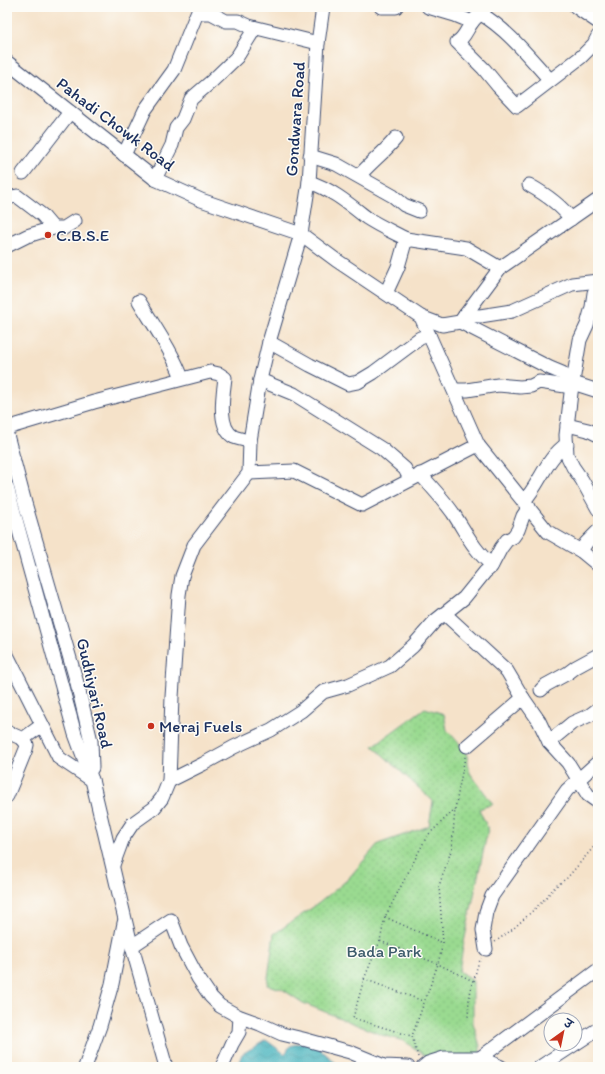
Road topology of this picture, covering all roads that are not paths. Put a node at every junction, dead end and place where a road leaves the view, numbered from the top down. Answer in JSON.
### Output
{"nodes":[{"id":1,"x":323,"y":7,"type":"edge"},
{"id":2,"x":381,"y":7,"type":"edge"},
{"id":3,"x":396,"y":7,"type":"edge"},
{"id":4,"x":428,"y":7,"type":"edge"},
{"id":5,"x":576,"y":7,"type":"edge"},
{"id":6,"x":480,"y":14,"type":"edge"},
{"id":7,"x":598,"y":22,"type":"edge"},
{"id":8,"x":255,"y":28,"type":"junction"},
{"id":9,"x":598,"y":36,"type":"edge"},
{"id":10,"x":318,"y":43,"type":"junction"},
{"id":11,"x":7,"y":62,"type":"edge"},
{"id":12,"x":550,"y":80,"type":"junction"},
{"id":13,"x":70,"y":112,"type":"junction"},
{"id":14,"x":396,"y":138,"type":"dead end"},
{"id":15,"x":124,"y":155,"type":"junction"},
{"id":16,"x":310,"y":156,"type":"junction"},
{"id":17,"x":23,"y":174,"type":"dead end"},
{"id":18,"x":359,"y":176,"type":"junction"},
{"id":19,"x":155,"y":179,"type":"junction"},
{"id":20,"x":309,"y":182,"type":"junction"},
{"id":21,"x":529,"y":185,"type":"dead end"},
{"id":22,"x":7,"y":198,"type":"edge"},
{"id":23,"x":598,"y":200,"type":"edge"},
{"id":24,"x":419,"y":211,"type":"dead end"},
{"id":25,"x":571,"y":219,"type":"junction"},
{"id":26,"x":76,"y":221,"type":"dead end"},
{"id":27,"x":60,"y":232,"type":"junction"},
{"id":28,"x":301,"y":234,"type":"junction"},
{"id":29,"x":406,"y":240,"type":"junction"},
{"id":30,"x":7,"y":246,"type":"edge"},
{"id":31,"x":500,"y":268,"type":"junction"},
{"id":32,"x":598,"y":281,"type":"edge"},
{"id":33,"x":598,"y":285,"type":"edge"},
{"id":34,"x":386,"y":293,"type":"junction"},
{"id":35,"x":139,"y":301,"type":"dead end"},
{"id":36,"x":421,"y":317,"type":"junction"},
{"id":37,"x":462,"y":318,"type":"junction"},
{"id":38,"x":429,"y":335,"type":"junction"},
{"id":39,"x":269,"y":342,"type":"junction"},
{"id":40,"x":182,"y":378,"type":"junction"},
{"id":41,"x":260,"y":380,"type":"junction"},
{"id":42,"x":572,"y":385,"type":"junction"},
{"id":43,"x":454,"y":390,"type":"junction"},
{"id":44,"x":598,"y":391,"type":"edge"},
{"id":45,"x":567,"y":425,"type":"junction"},
{"id":46,"x":7,"y":428,"type":"edge"},
{"id":47,"x":598,"y":435,"type":"edge"},
{"id":48,"x":7,"y":436,"type":"edge"},
{"id":49,"x":250,"y":441,"type":"junction"},
{"id":50,"x":567,"y":444,"type":"junction"},
{"id":51,"x":478,"y":445,"type":"junction"},
{"id":52,"x":249,"y":473,"type":"junction"},
{"id":53,"x":415,"y":477,"type":"junction"},
{"id":54,"x":7,"y":487,"type":"edge"},
{"id":55,"x":526,"y":504,"type":"junction"},
{"id":56,"x":598,"y":509,"type":"edge"},
{"id":57,"x":598,"y":531,"type":"edge"},
{"id":58,"x":581,"y":551,"type":"junction"},
{"id":59,"x":492,"y":565,"type":"junction"},
{"id":60,"x":598,"y":565,"type":"edge"},
{"id":61,"x":445,"y":614,"type":"junction"},
{"id":62,"x":598,"y":655,"type":"edge"},
{"id":63,"x":7,"y":656,"type":"edge"},
{"id":64,"x":541,"y":690,"type":"dead end"},
{"id":65,"x":523,"y":698,"type":"junction"},
{"id":66,"x":598,"y":709,"type":"edge"},
{"id":67,"x":42,"y":725,"type":"junction"},
{"id":68,"x":7,"y":732,"type":"edge"},
{"id":69,"x":23,"y":738,"type":"junction"},
{"id":70,"x":549,"y":742,"type":"junction"},
{"id":71,"x":467,"y":746,"type":"road end"},
{"id":72,"x":598,"y":762,"type":"edge"},
{"id":73,"x":92,"y":780,"type":"junction"},
{"id":74,"x":578,"y":780,"type":"junction"},
{"id":75,"x":169,"y":781,"type":"junction"},
{"id":76,"x":7,"y":796,"type":"edge"},
{"id":77,"x":598,"y":802,"type":"edge"},
{"id":78,"x":113,"y":865,"type":"junction"},
{"id":79,"x":125,"y":917,"type":"junction"},
{"id":80,"x":132,"y":946,"type":"junction"},
{"id":81,"x":486,"y":949,"type":"road end"},
{"id":82,"x":598,"y":970,"type":"edge"},
{"id":83,"x":240,"y":1016,"type":"junction"},
{"id":84,"x":598,"y":1029,"type":"edge"},
{"id":85,"x":480,"y":1058,"type":"junction"},
{"id":86,"x":417,"y":1065,"type":"edge"},
{"id":87,"x":383,"y":1066,"type":"edge"},
{"id":88,"x":85,"y":1067,"type":"edge"},
{"id":89,"x":166,"y":1067,"type":"edge"},
{"id":90,"x":222,"y":1067,"type":"edge"},
{"id":91,"x":501,"y":1067,"type":"edge"},
{"id":92,"x":540,"y":1067,"type":"edge"}],
"edges":[{"from":1,"to":10,"type":"street","name":"Gondwara Road"},
{"from":2,"to":3,"type":"street"},
{"from":4,"to":6,"type":"street"},
{"from":5,"to":7,"type":"street"},
{"from":6,"to":12,"type":"street"},
{"from":6,"to":12,"type":"street"},
{"from":8,"to":10,"type":"street"},
{"from":8,"to":15,"type":"street"},
{"from":8,"to":19,"type":"street"},
{"from":9,"to":12,"type":"street"},
{"from":10,"to":16,"type":"street","name":"Gondwara Road"},
{"from":11,"to":13,"type":"street","name":"Pahadi Chowk Road"},
{"from":13,"to":15,"type":"street","name":"Pahadi Chowk Road"},
{"from":13,"to":17,"type":"street"},
{"from":14,"to":18,"type":"street"},
{"from":15,"to":19,"type":"street","name":"Pahadi Chowk Road"},
{"from":16,"to":18,"type":"street"},
{"from":16,"to":20,"type":"street","name":"Gondwara Road"},
{"from":18,"to":24,"type":"street"},
{"from":19,"to":28,"type":"street","name":"Pahadi Chowk Road"},
{"from":20,"to":28,"type":"street","name":"Gondwara Road"},
{"from":20,"to":29,"type":"street"},
{"from":21,"to":25,"type":"street"},
{"from":22,"to":27,"type":"street"},
{"from":23,"to":25,"type":"street"},
{"from":25,"to":31,"type":"street"},
{"from":26,"to":27,"type":"street"},
{"from":27,"to":30,"type":"street"},
{"from":28,"to":34,"type":"street","name":"Pahadi Chowk Road"},
{"from":28,"to":39,"type":"street","name":"Gondwara Road"},
{"from":29,"to":31,"type":"street"},
{"from":29,"to":34,"type":"street"},
{"from":31,"to":37,"type":"street"},
{"from":32,"to":37,"type":"street","name":"Pahadi Chowk Road"},
{"from":33,"to":42,"type":"street"},
{"from":34,"to":36,"type":"street","name":"Pahadi Chowk Road"},
{"from":35,"to":40,"type":"street"},
{"from":36,"to":37,"type":"street","name":"Pahadi Chowk Road"},
{"from":36,"to":38,"type":"street"},
{"from":37,"to":42,"type":"street"},
{"from":38,"to":39,"type":"street"},
{"from":38,"to":43,"type":"street"},
{"from":39,"to":41,"type":"street","name":"Gondwara Road"},
{"from":40,"to":46,"type":"street"},
{"from":40,"to":49,"type":"street"},
{"from":41,"to":49,"type":"street","name":"Gondwara Road"},
{"from":41,"to":53,"type":"street"},
{"from":42,"to":43,"type":"street"},
{"from":42,"to":44,"type":"street"},
{"from":42,"to":45,"type":"street"},
{"from":43,"to":51,"type":"street"},
{"from":45,"to":47,"type":"street"},
{"from":45,"to":50,"type":"street"},
{"from":48,"to":73,"type":"street","name":"Gudhiyari Road"},
{"from":49,"to":52,"type":"street","name":"Gondwara Road"},
{"from":50,"to":55,"type":"street"},
{"from":50,"to":56,"type":"street"},
{"from":51,"to":53,"type":"street"},
{"from":51,"to":55,"type":"street"},
{"from":52,"to":53,"type":"street"},
{"from":52,"to":75,"type":"street"},
{"from":53,"to":59,"type":"street"},
{"from":54,"to":73,"type":"street","name":"Gudhiyari Road"},
{"from":55,"to":58,"type":"street"},
{"from":55,"to":59,"type":"street"},
{"from":57,"to":58,"type":"street"},
{"from":58,"to":60,"type":"street"},
{"from":59,"to":61,"type":"street"},
{"from":61,"to":65,"type":"street"},
{"from":61,"to":75,"type":"street"},
{"from":62,"to":64,"type":"street"},
{"from":63,"to":67,"type":"street"},
{"from":65,"to":70,"type":"street"},
{"from":65,"to":71,"type":"street"},
{"from":66,"to":70,"type":"street"},
{"from":67,"to":69,"type":"street"},
{"from":67,"to":73,"type":"street"},
{"from":68,"to":69,"type":"street"},
{"from":69,"to":76,"type":"street"},
{"from":70,"to":74,"type":"street"},
{"from":72,"to":74,"type":"street"},
{"from":73,"to":78,"type":"street"},
{"from":74,"to":77,"type":"street"},
{"from":74,"to":81,"type":"street"},
{"from":75,"to":78,"type":"street"},
{"from":78,"to":79,"type":"street"},
{"from":79,"to":80,"type":"street"},
{"from":79,"to":88,"type":"street"},
{"from":80,"to":83,"type":"street"},
{"from":80,"to":89,"type":"street"},
{"from":82,"to":85,"type":"street"},
{"from":83,"to":87,"type":"street"},
{"from":83,"to":90,"type":"street"},
{"from":84,"to":92,"type":"street"},
{"from":85,"to":86,"type":"street"},
{"from":85,"to":91,"type":"street"},
{"from":86,"to":87,"type":"street"}]}
